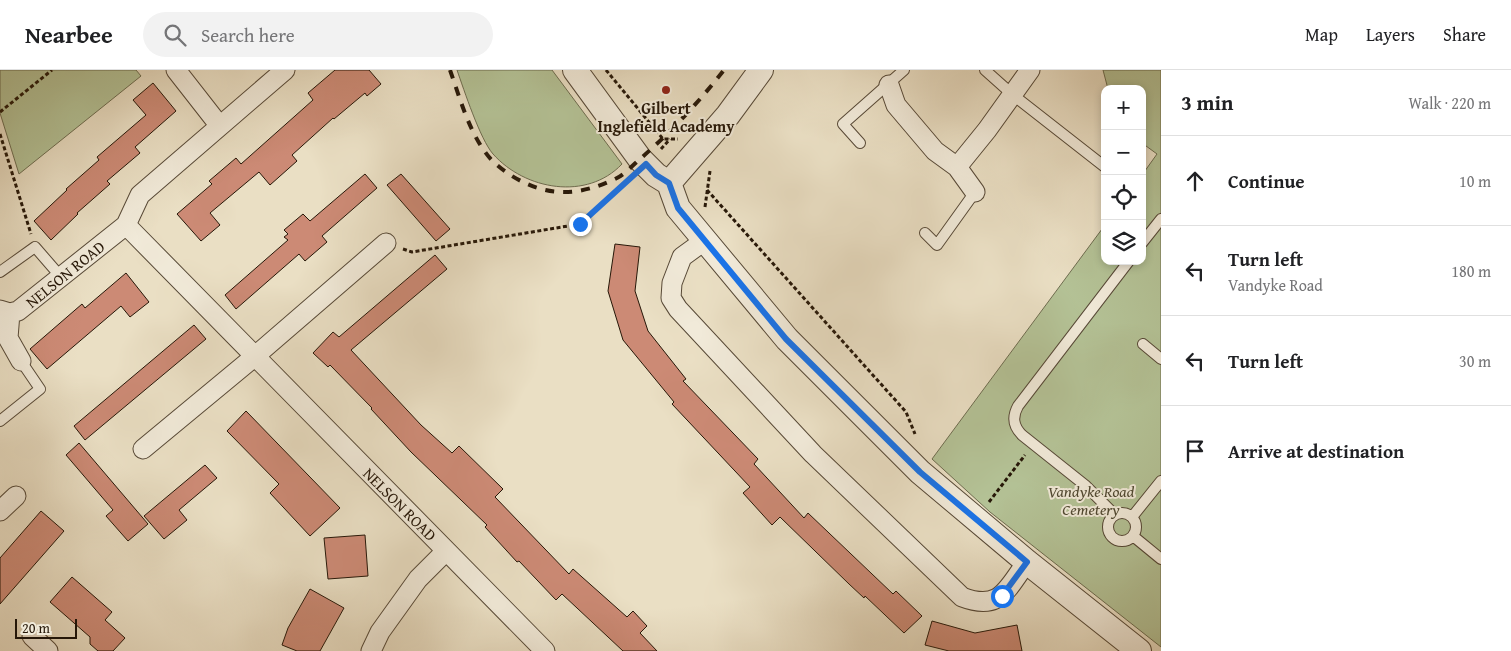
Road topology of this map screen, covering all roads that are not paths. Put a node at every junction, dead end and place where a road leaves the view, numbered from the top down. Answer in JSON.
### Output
{"nodes":[{"id":1,"x":176,"y":70,"type":"edge"},
{"id":2,"x":285,"y":70,"type":"edge"},
{"id":3,"x":575,"y":70,"type":"edge"},
{"id":4,"x":761,"y":70,"type":"edge"},
{"id":5,"x":904,"y":70,"type":"edge"},
{"id":6,"x":985,"y":70,"type":"edge"},
{"id":7,"x":1030,"y":70,"type":"edge"},
{"id":8,"x":889,"y":85,"type":"junction"},
{"id":9,"x":1013,"y":95,"type":"junction"},
{"id":10,"x":219,"y":125,"type":"junction"},
{"id":11,"x":860,"y":143,"type":"dead end"},
{"id":12,"x":1101,"y":164,"type":"edge"},
{"id":13,"x":957,"y":167,"type":"junction"},
{"id":14,"x":669,"y":183,"type":"junction"},
{"id":15,"x":975,"y":192,"type":"joint"},
{"id":16,"x":1161,"y":219,"type":"edge"},
{"id":17,"x":126,"y":226,"type":"junction"},
{"id":18,"x":925,"y":233,"type":"dead end"},
{"id":19,"x":700,"y":236,"type":"junction"},
{"id":20,"x":1146,"y":239,"type":"edge"},
{"id":21,"x":386,"y":243,"type":"road end"},
{"id":22,"x":1126,"y":265,"type":"edge"},
{"id":23,"x":0,"y":272,"type":"edge"},
{"id":24,"x":61,"y":277,"type":"junction"},
{"id":25,"x":5,"y":312,"type":"edge"},
{"id":26,"x":1143,"y":344,"type":"dead end"},
{"id":27,"x":254,"y":357,"type":"junction"},
{"id":28,"x":1161,"y":359,"type":"edge"},
{"id":29,"x":21,"y":361,"type":"joint"},
{"id":30,"x":0,"y":421,"type":"edge"},
{"id":31,"x":143,"y":449,"type":"dead end"},
{"id":32,"x":1161,"y":481,"type":"edge"},
{"id":33,"x":16,"y":496,"type":"dead end"},
{"id":34,"x":0,"y":511,"type":"edge"},
{"id":35,"x":1115,"y":515,"type":"junction"},
{"id":36,"x":1132,"y":517,"type":"junction"},
{"id":37,"x":1132,"y":536,"type":"junction"},
{"id":38,"x":446,"y":551,"type":"junction"},
{"id":39,"x":1161,"y":559,"type":"edge"},
{"id":40,"x":1027,"y":562,"type":"junction"},
{"id":41,"x":32,"y":636,"type":"dead end"},
{"id":42,"x":48,"y":651,"type":"edge"},
{"id":43,"x":371,"y":651,"type":"edge"},
{"id":44,"x":545,"y":651,"type":"edge"},
{"id":45,"x":1139,"y":651,"type":"edge"}],
"edges":[{"from":1,"to":10,"type":"street"},
{"from":2,"to":10,"type":"street","name":"NELSON ROAD"},
{"from":3,"to":14,"type":"street"},
{"from":4,"to":14,"type":"street"},
{"from":5,"to":8,"type":"lane"},
{"from":6,"to":9,"type":"lane"},
{"from":7,"to":9,"type":"street"},
{"from":8,"to":11,"type":"lane"},
{"from":8,"to":13,"type":"street"},
{"from":9,"to":12,"type":"lane"},
{"from":9,"to":13,"type":"street"},
{"from":10,"to":17,"type":"street","name":"NELSON ROAD"},
{"from":13,"to":15,"type":"street"},
{"from":14,"to":19,"type":"street"},
{"from":15,"to":18,"type":"lane"},
{"from":16,"to":20,"type":"lane"},
{"from":17,"to":24,"type":"street","name":"NELSON ROAD"},
{"from":17,"to":27,"type":"street","name":"NELSON ROAD"},
{"from":19,"to":40,"type":"street"},
{"from":19,"to":40,"type":"street"},
{"from":21,"to":27,"type":"street"},
{"from":22,"to":35,"type":"lane"},
{"from":23,"to":24,"type":"lane"},
{"from":24,"to":25,"type":"street","name":"NELSON ROAD"},
{"from":25,"to":29,"type":"street"},
{"from":26,"to":28,"type":"lane"},
{"from":27,"to":31,"type":"street"},
{"from":27,"to":38,"type":"street","name":"NELSON ROAD"},
{"from":29,"to":30,"type":"lane"},
{"from":32,"to":36,"type":"lane"},
{"from":33,"to":34,"type":"street"},
{"from":35,"to":36,"type":"lane"},
{"from":35,"to":37,"type":"lane"},
{"from":36,"to":37,"type":"lane"},
{"from":37,"to":39,"type":"lane"},
{"from":38,"to":43,"type":"street"},
{"from":38,"to":44,"type":"street","name":"NELSON ROAD"},
{"from":40,"to":45,"type":"street"},
{"from":41,"to":42,"type":"street"}]}
